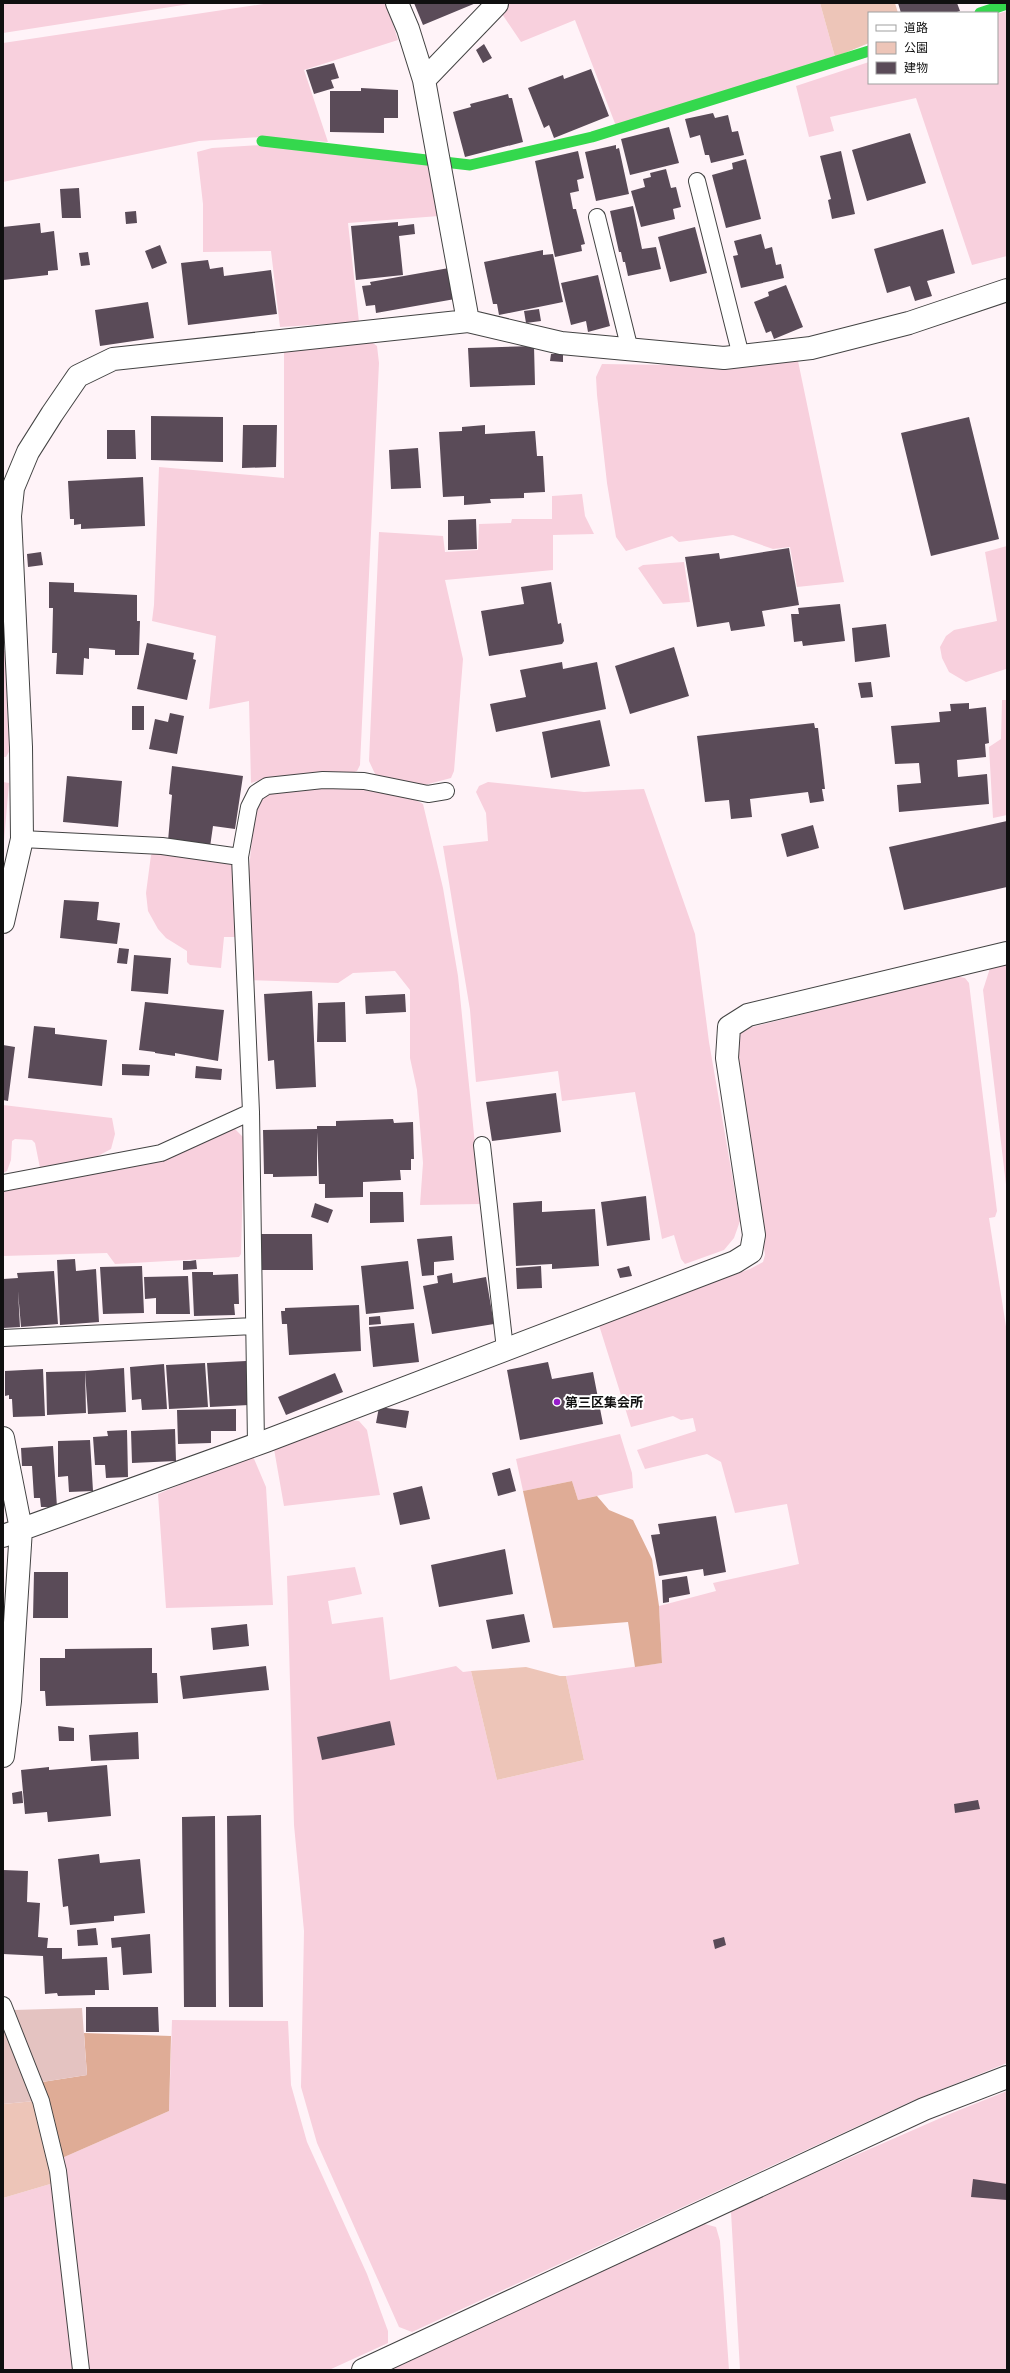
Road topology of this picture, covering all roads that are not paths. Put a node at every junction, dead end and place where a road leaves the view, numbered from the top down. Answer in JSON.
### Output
{"nodes":[{"id":1,"x":397,"y":3,"type":"edge"},
{"id":2,"x":496,"y":4,"type":"dead end"},
{"id":3,"x":424,"y":80,"type":"junction"},
{"id":4,"x":697,"y":181,"type":"dead end"},
{"id":5,"x":597,"y":217,"type":"dead end"},
{"id":6,"x":1007,"y":290,"type":"edge"},
{"id":7,"x":468,"y":321,"type":"junction"},
{"id":8,"x":630,"y":350,"type":"junction"},
{"id":9,"x":741,"y":356,"type":"junction"},
{"id":10,"x":8,"y":489,"type":"edge"},
{"id":11,"x":446,"y":791,"type":"dead end"},
{"id":12,"x":22,"y":839,"type":"junction"},
{"id":13,"x":240,"y":858,"type":"junction"},
{"id":14,"x":3,"y":922,"type":"edge"},
{"id":15,"x":1007,"y":953,"type":"edge"},
{"id":16,"x":251,"y":1112,"type":"junction"},
{"id":17,"x":482,"y":1145,"type":"dead end"},
{"id":18,"x":3,"y":1183,"type":"edge"},
{"id":19,"x":254,"y":1326,"type":"junction"},
{"id":20,"x":3,"y":1338,"type":"edge"},
{"id":21,"x":506,"y":1349,"type":"junction"},
{"id":22,"x":3,"y":1438,"type":"edge"},
{"id":23,"x":256,"y":1444,"type":"junction"},
{"id":24,"x":12,"y":1532,"type":"edge"},
{"id":25,"x":3,"y":1756,"type":"edge"},
{"id":26,"x":3,"y":2005,"type":"edge"},
{"id":27,"x":1007,"y":2077,"type":"edge"},
{"id":28,"x":81,"y":2370,"type":"edge"},
{"id":29,"x":363,"y":2370,"type":"edge"}],
"edges":[{"from":1,"to":3,"type":"street"},
{"from":2,"to":3,"type":"street"},
{"from":3,"to":7,"type":"street"},
{"from":4,"to":9,"type":"lane"},
{"from":5,"to":8,"type":"lane"},
{"from":6,"to":9,"type":"street"},
{"from":7,"to":8,"type":"street"},
{"from":7,"to":10,"type":"street"},
{"from":8,"to":9,"type":"street"},
{"from":10,"to":12,"type":"street"},
{"from":11,"to":13,"type":"lane"},
{"from":12,"to":13,"type":"lane"},
{"from":12,"to":14,"type":"street"},
{"from":13,"to":16,"type":"lane"},
{"from":15,"to":21,"type":"street"},
{"from":16,"to":18,"type":"lane"},
{"from":16,"to":19,"type":"lane"},
{"from":17,"to":21,"type":"lane"},
{"from":19,"to":20,"type":"lane"},
{"from":19,"to":23,"type":"lane"},
{"from":21,"to":23,"type":"street"},
{"from":22,"to":24,"type":"street"},
{"from":23,"to":24,"type":"street"},
{"from":24,"to":25,"type":"street"},
{"from":26,"to":28,"type":"lane"},
{"from":27,"to":29,"type":"street"}]}
